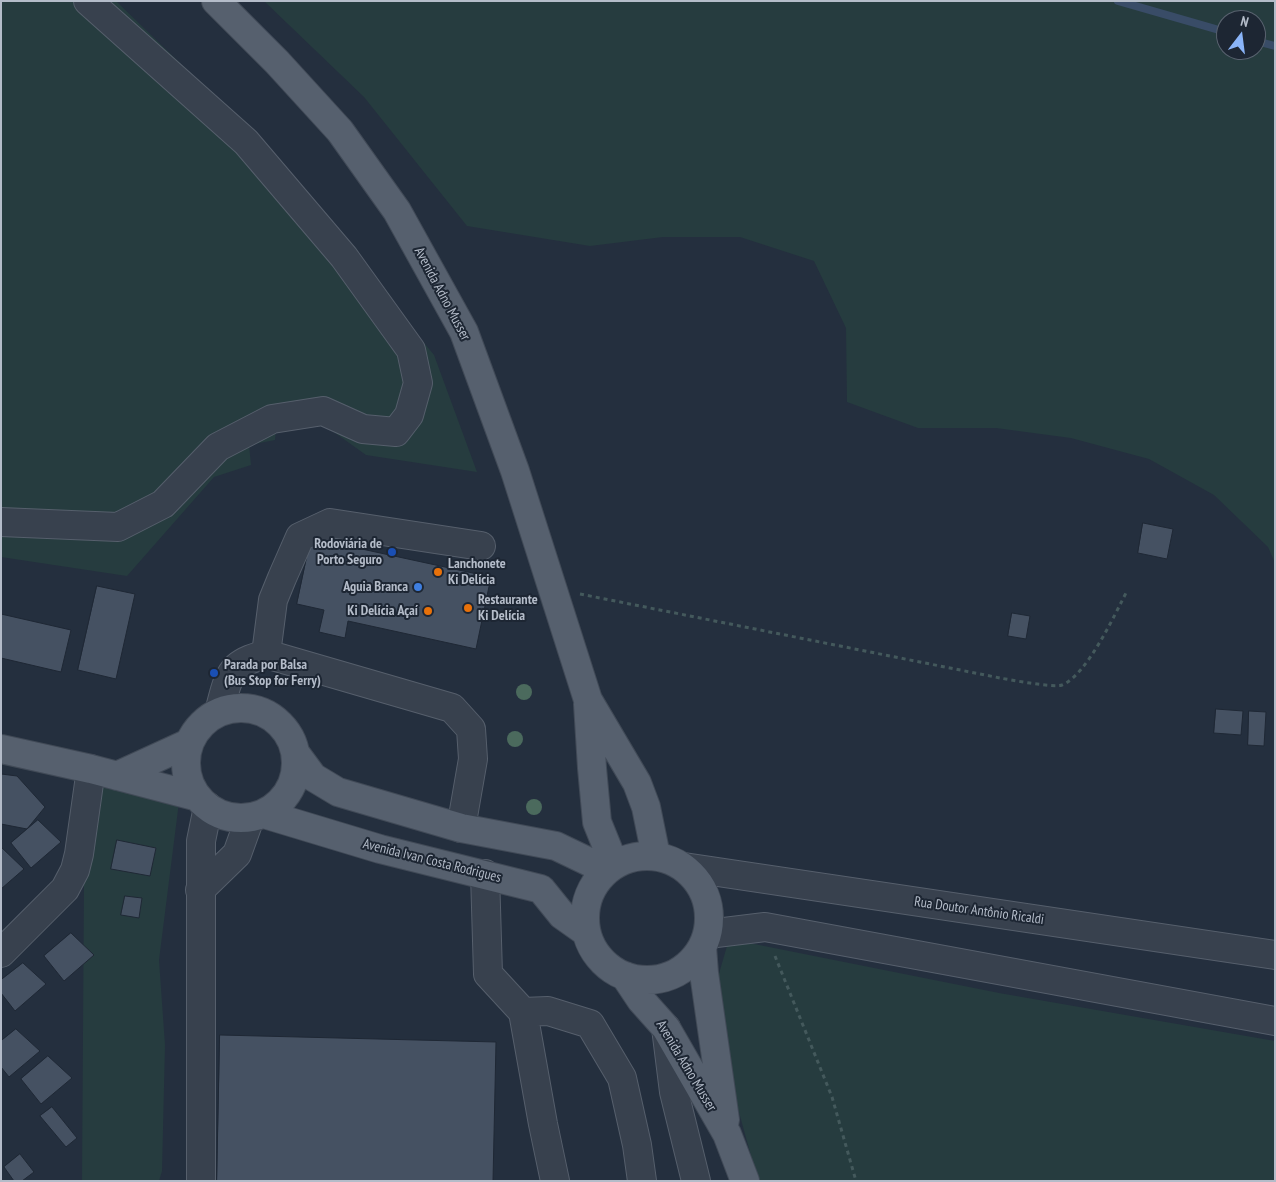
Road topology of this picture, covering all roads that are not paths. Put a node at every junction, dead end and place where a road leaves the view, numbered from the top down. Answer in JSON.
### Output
{"nodes":[{"id":1,"x":88,"y":1,"type":"edge"},
{"id":2,"x":216,"y":1,"type":"edge"},
{"id":3,"x":1,"y":522,"type":"edge"},
{"id":4,"x":480,"y":546,"type":"dead end"},
{"id":5,"x":266,"y":654,"type":"junction"},
{"id":6,"x":588,"y":700,"type":"junction"},
{"id":7,"x":219,"y":712,"type":"junction"},
{"id":8,"x":189,"y":743,"type":"junction"},
{"id":9,"x":1,"y":749,"type":"edge"},
{"id":10,"x":296,"y":754,"type":"junction"},
{"id":11,"x":91,"y":769,"type":"junction"},
{"id":12,"x":117,"y":776,"type":"junction"},
{"id":13,"x":203,"y":802,"type":"junction"},
{"id":14,"x":257,"y":816,"type":"junction"},
{"id":15,"x":461,"y":828,"type":"junction"},
{"id":16,"x":656,"y":856,"type":"junction"},
{"id":17,"x":610,"y":867,"type":"junction"},
{"id":18,"x":684,"y":867,"type":"junction"},
{"id":19,"x":485,"y":874,"type":"junction"},
{"id":20,"x":200,"y":890,"type":"junction"},
{"id":21,"x":586,"y":932,"type":"junction"},
{"id":22,"x":705,"y":940,"type":"junction"},
{"id":23,"x":1,"y":953,"type":"edge"},
{"id":24,"x":1275,"y":955,"type":"edge"},
{"id":25,"x":625,"y":976,"type":"junction"},
{"id":26,"x":524,"y":1012,"type":"junction"},
{"id":27,"x":1275,"y":1021,"type":"edge"},
{"id":28,"x":666,"y":1028,"type":"junction"},
{"id":29,"x":727,"y":1134,"type":"junction"},
{"id":30,"x":201,"y":1181,"type":"edge"},
{"id":31,"x":555,"y":1181,"type":"edge"},
{"id":32,"x":642,"y":1181,"type":"edge"},
{"id":33,"x":696,"y":1181,"type":"edge"},
{"id":34,"x":745,"y":1181,"type":"edge"}],
"edges":[{"from":1,"to":3,"type":"street"},
{"from":2,"to":6,"type":"main road","name":"Avenida Adno Musser"},
{"from":4,"to":5,"type":"street"},
{"from":5,"to":7,"type":"street"},
{"from":5,"to":15,"type":"street"},
{"from":6,"to":16,"type":"main road","name":"Avenida Adno Musser"},
{"from":6,"to":17,"type":"main road","name":"Avenida Adno Musser"},
{"from":7,"to":8,"type":"main road"},
{"from":7,"to":10,"type":"main road"},
{"from":8,"to":12,"type":"main road"},
{"from":8,"to":13,"type":"main road"},
{"from":9,"to":11,"type":"main road"},
{"from":10,"to":14,"type":"main road"},
{"from":10,"to":15,"type":"main road"},
{"from":11,"to":12,"type":"main road"},
{"from":11,"to":23,"type":"street"},
{"from":12,"to":13,"type":"main road"},
{"from":13,"to":14,"type":"main road"},
{"from":13,"to":20,"type":"street"},
{"from":14,"to":19,"type":"main road","name":"Avenida Ivan Costa Rodrigues"},
{"from":14,"to":20,"type":"street"},
{"from":15,"to":17,"type":"main road"},
{"from":16,"to":17,"type":"main road"},
{"from":16,"to":18,"type":"main road"},
{"from":17,"to":21,"type":"main road"},
{"from":18,"to":22,"type":"main road"},
{"from":18,"to":24,"type":"street","name":"Rua Doutor Antônio Ricaldi"},
{"from":19,"to":21,"type":"main road","name":"Avenida Ivan Costa Rodrigues"},
{"from":19,"to":26,"type":"street"},
{"from":20,"to":30,"type":"street"},
{"from":21,"to":25,"type":"main road"},
{"from":22,"to":25,"type":"main road"},
{"from":22,"to":27,"type":"street"},
{"from":22,"to":29,"type":"main road","name":"Avenida Adno Musser"},
{"from":25,"to":28,"type":"main road","name":"Avenida Adno Musser"},
{"from":26,"to":31,"type":"street"},
{"from":26,"to":32,"type":"street"},
{"from":28,"to":29,"type":"main road","name":"Avenida Adno Musser"},
{"from":28,"to":33,"type":"street"},
{"from":29,"to":34,"type":"main road","name":"Avenida Adno Musser"}]}
